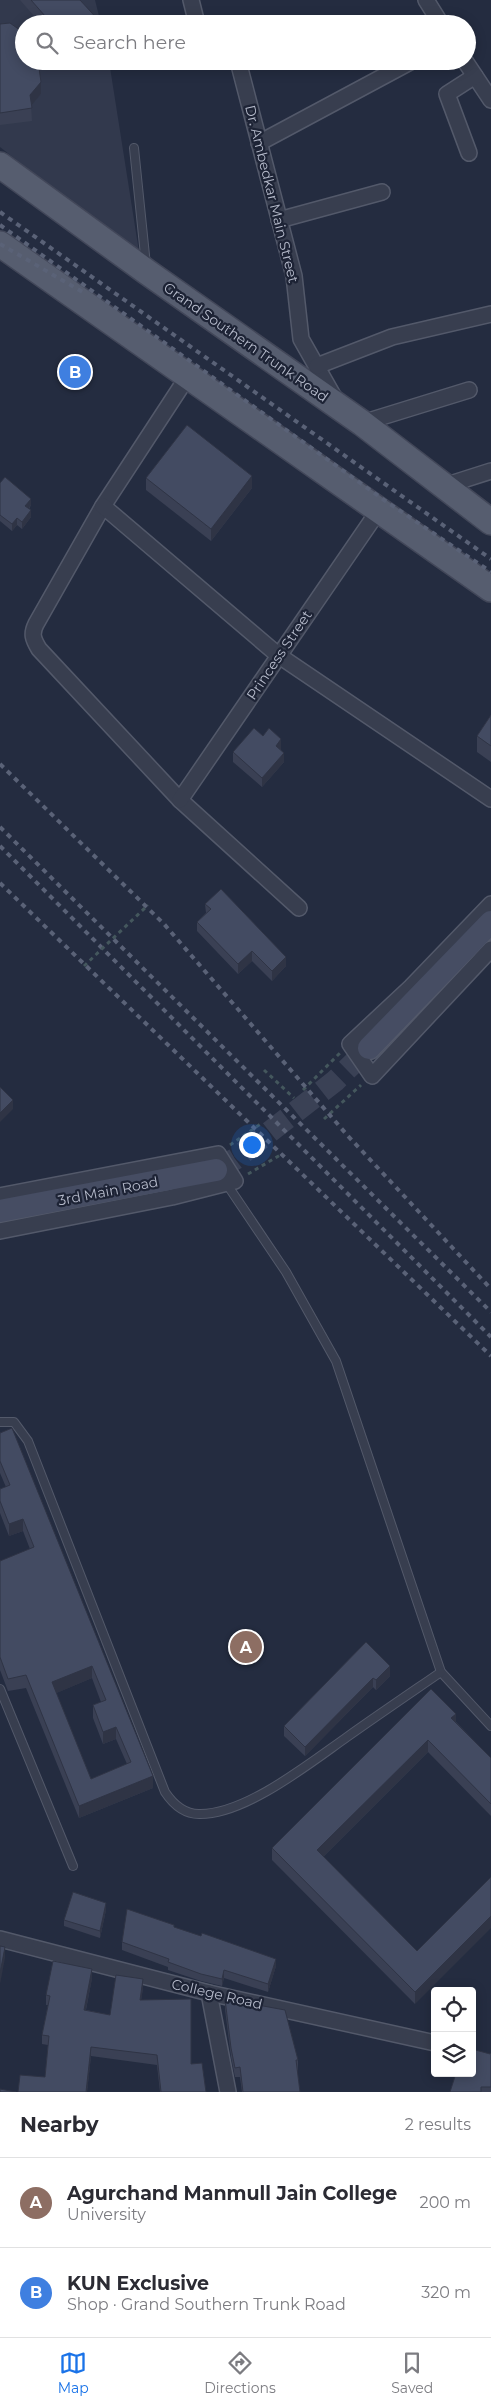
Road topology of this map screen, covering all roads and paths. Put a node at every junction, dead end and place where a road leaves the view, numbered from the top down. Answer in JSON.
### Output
{"nodes":[{"id":1,"x":191,"y":0,"type":"edge"},
{"id":2,"x":426,"y":0,"type":"edge"},
{"id":3,"x":195,"y":15,"type":"edge"},
{"id":4,"x":435,"y":15,"type":"edge"},
{"id":5,"x":240,"y":70,"type":"edge"},
{"id":6,"x":395,"y":70,"type":"edge"},
{"id":7,"x":472,"y":70,"type":"edge"},
{"id":8,"x":476,"y":76,"type":"junction"},
{"id":9,"x":491,"y":100,"type":"edge"},
{"id":10,"x":259,"y":143,"type":"junction"},
{"id":11,"x":134,"y":148,"type":"dead end"},
{"id":12,"x":470,"y":153,"type":"dead end"},
{"id":13,"x":0,"y":165,"type":"edge"},
{"id":14,"x":382,"y":192,"type":"dead end"},
{"id":15,"x":279,"y":220,"type":"junction"},
{"id":16,"x":0,"y":244,"type":"edge"},
{"id":17,"x":147,"y":272,"type":"junction"},
{"id":18,"x":491,"y":314,"type":"edge"},
{"id":19,"x":317,"y":366,"type":"junction"},
{"id":20,"x":188,"y":376,"type":"junction"},
{"id":21,"x":469,"y":390,"type":"dead end"},
{"id":22,"x":338,"y":407,"type":"junction"},
{"id":23,"x":362,"y":423,"type":"junction"},
{"id":24,"x":491,"y":471,"type":"edge"},
{"id":25,"x":444,"y":486,"type":"junction"},
{"id":26,"x":104,"y":506,"type":"junction"},
{"id":27,"x":379,"y":510,"type":"junction"},
{"id":28,"x":491,"y":522,"type":"edge"},
{"id":29,"x":491,"y":589,"type":"edge"},
{"id":30,"x":278,"y":655,"type":"junction"},
{"id":31,"x":491,"y":799,"type":"edge"},
{"id":32,"x":180,"y":800,"type":"junction"},
{"id":33,"x":491,"y":904,"type":"edge"},
{"id":34,"x":148,"y":905,"type":"dead end"},
{"id":35,"x":299,"y":908,"type":"dead end"},
{"id":36,"x":491,"y":922,"type":"edge"},
{"id":37,"x":491,"y":949,"type":"edge"},
{"id":38,"x":84,"y":966,"type":"dead end"},
{"id":39,"x":355,"y":1047,"type":"junction"},
{"id":40,"x":264,"y":1070,"type":"dead end"},
{"id":41,"x":368,"y":1079,"type":"junction"},
{"id":42,"x":303,"y":1090,"type":"dead end"},
{"id":43,"x":294,"y":1098,"type":"dead end"},
{"id":44,"x":324,"y":1119,"type":"dead end"},
{"id":45,"x":262,"y":1123,"type":"dead end"},
{"id":46,"x":282,"y":1154,"type":"dead end"},
{"id":47,"x":224,"y":1172,"type":"junction"},
{"id":48,"x":2,"y":1198,"type":"edge"},
{"id":49,"x":0,"y":1231,"type":"edge"},
{"id":50,"x":0,"y":1422,"type":"edge"},
{"id":51,"x":441,"y":1672,"type":"junction"},
{"id":52,"x":0,"y":1689,"type":"edge"},
{"id":53,"x":491,"y":1726,"type":"edge"},
{"id":54,"x":72,"y":1866,"type":"dead end"},
{"id":55,"x":0,"y":1938,"type":"edge"},
{"id":56,"x":209,"y":1993,"type":"junction"},
{"id":57,"x":431,"y":2042,"type":"edge"},
{"id":58,"x":228,"y":2092,"type":"edge"}],
"edges":[{"from":1,"to":3,"type":"street"},
{"from":2,"to":4,"type":"street"},
{"from":5,"to":10,"type":"street","name":"Dr. Ambedkar Main Street"},
{"from":6,"to":10,"type":"street"},
{"from":7,"to":8,"type":"street"},
{"from":8,"to":9,"type":"street"},
{"from":8,"to":12,"type":"street"},
{"from":10,"to":15,"type":"street","name":"Dr. Ambedkar Main Street"},
{"from":11,"to":17,"type":"lane"},
{"from":13,"to":17,"type":"main road","name":"Grand Southern Trunk Road"},
{"from":14,"to":15,"type":"street"},
{"from":15,"to":19,"type":"street","name":"Dr. Ambedkar Main Street"},
{"from":16,"to":20,"type":"main road"},
{"from":17,"to":22,"type":"main road","name":"Grand Southern Trunk Road"},
{"from":18,"to":19,"type":"street"},
{"from":19,"to":22,"type":"street","name":"Dr. Ambedkar Main Street"},
{"from":20,"to":26,"type":"street"},
{"from":20,"to":27,"type":"main road"},
{"from":21,"to":23,"type":"street"},
{"from":22,"to":23,"type":"main road","name":"Grand Southern Trunk Road"},
{"from":23,"to":25,"type":"main road","name":"Grand Southern Trunk Road"},
{"from":24,"to":25,"type":"street"},
{"from":25,"to":28,"type":"main road","name":"Grand Southern Trunk Road"},
{"from":26,"to":30,"type":"street"},
{"from":26,"to":32,"type":"street"},
{"from":27,"to":29,"type":"main road"},
{"from":27,"to":30,"type":"street","name":"Princess Street"},
{"from":30,"to":31,"type":"street"},
{"from":30,"to":32,"type":"street","name":"Princess Street"},
{"from":32,"to":35,"type":"street"},
{"from":33,"to":39,"type":"street"},
{"from":34,"to":38,"type":"path","bridge":true},
{"from":36,"to":39,"type":"street"},
{"from":37,"to":41,"type":"street"},
{"from":39,"to":41,"type":"street"},
{"from":39,"to":42,"type":"path"},
{"from":40,"to":43,"type":"path"},
{"from":41,"to":44,"type":"path"},
{"from":45,"to":47,"type":"path"},
{"from":46,"to":47,"type":"path"},
{"from":47,"to":48,"type":"street","name":"3rd Main Road"},
{"from":47,"to":49,"type":"street"},
{"from":47,"to":51,"type":"lane"},
{"from":50,"to":51,"type":"lane"},
{"from":51,"to":53,"type":"lane"},
{"from":52,"to":54,"type":"lane"},
{"from":55,"to":56,"type":"street","name":"College Road"},
{"from":56,"to":57,"type":"street","name":"College Road"},
{"from":56,"to":58,"type":"street"}]}
